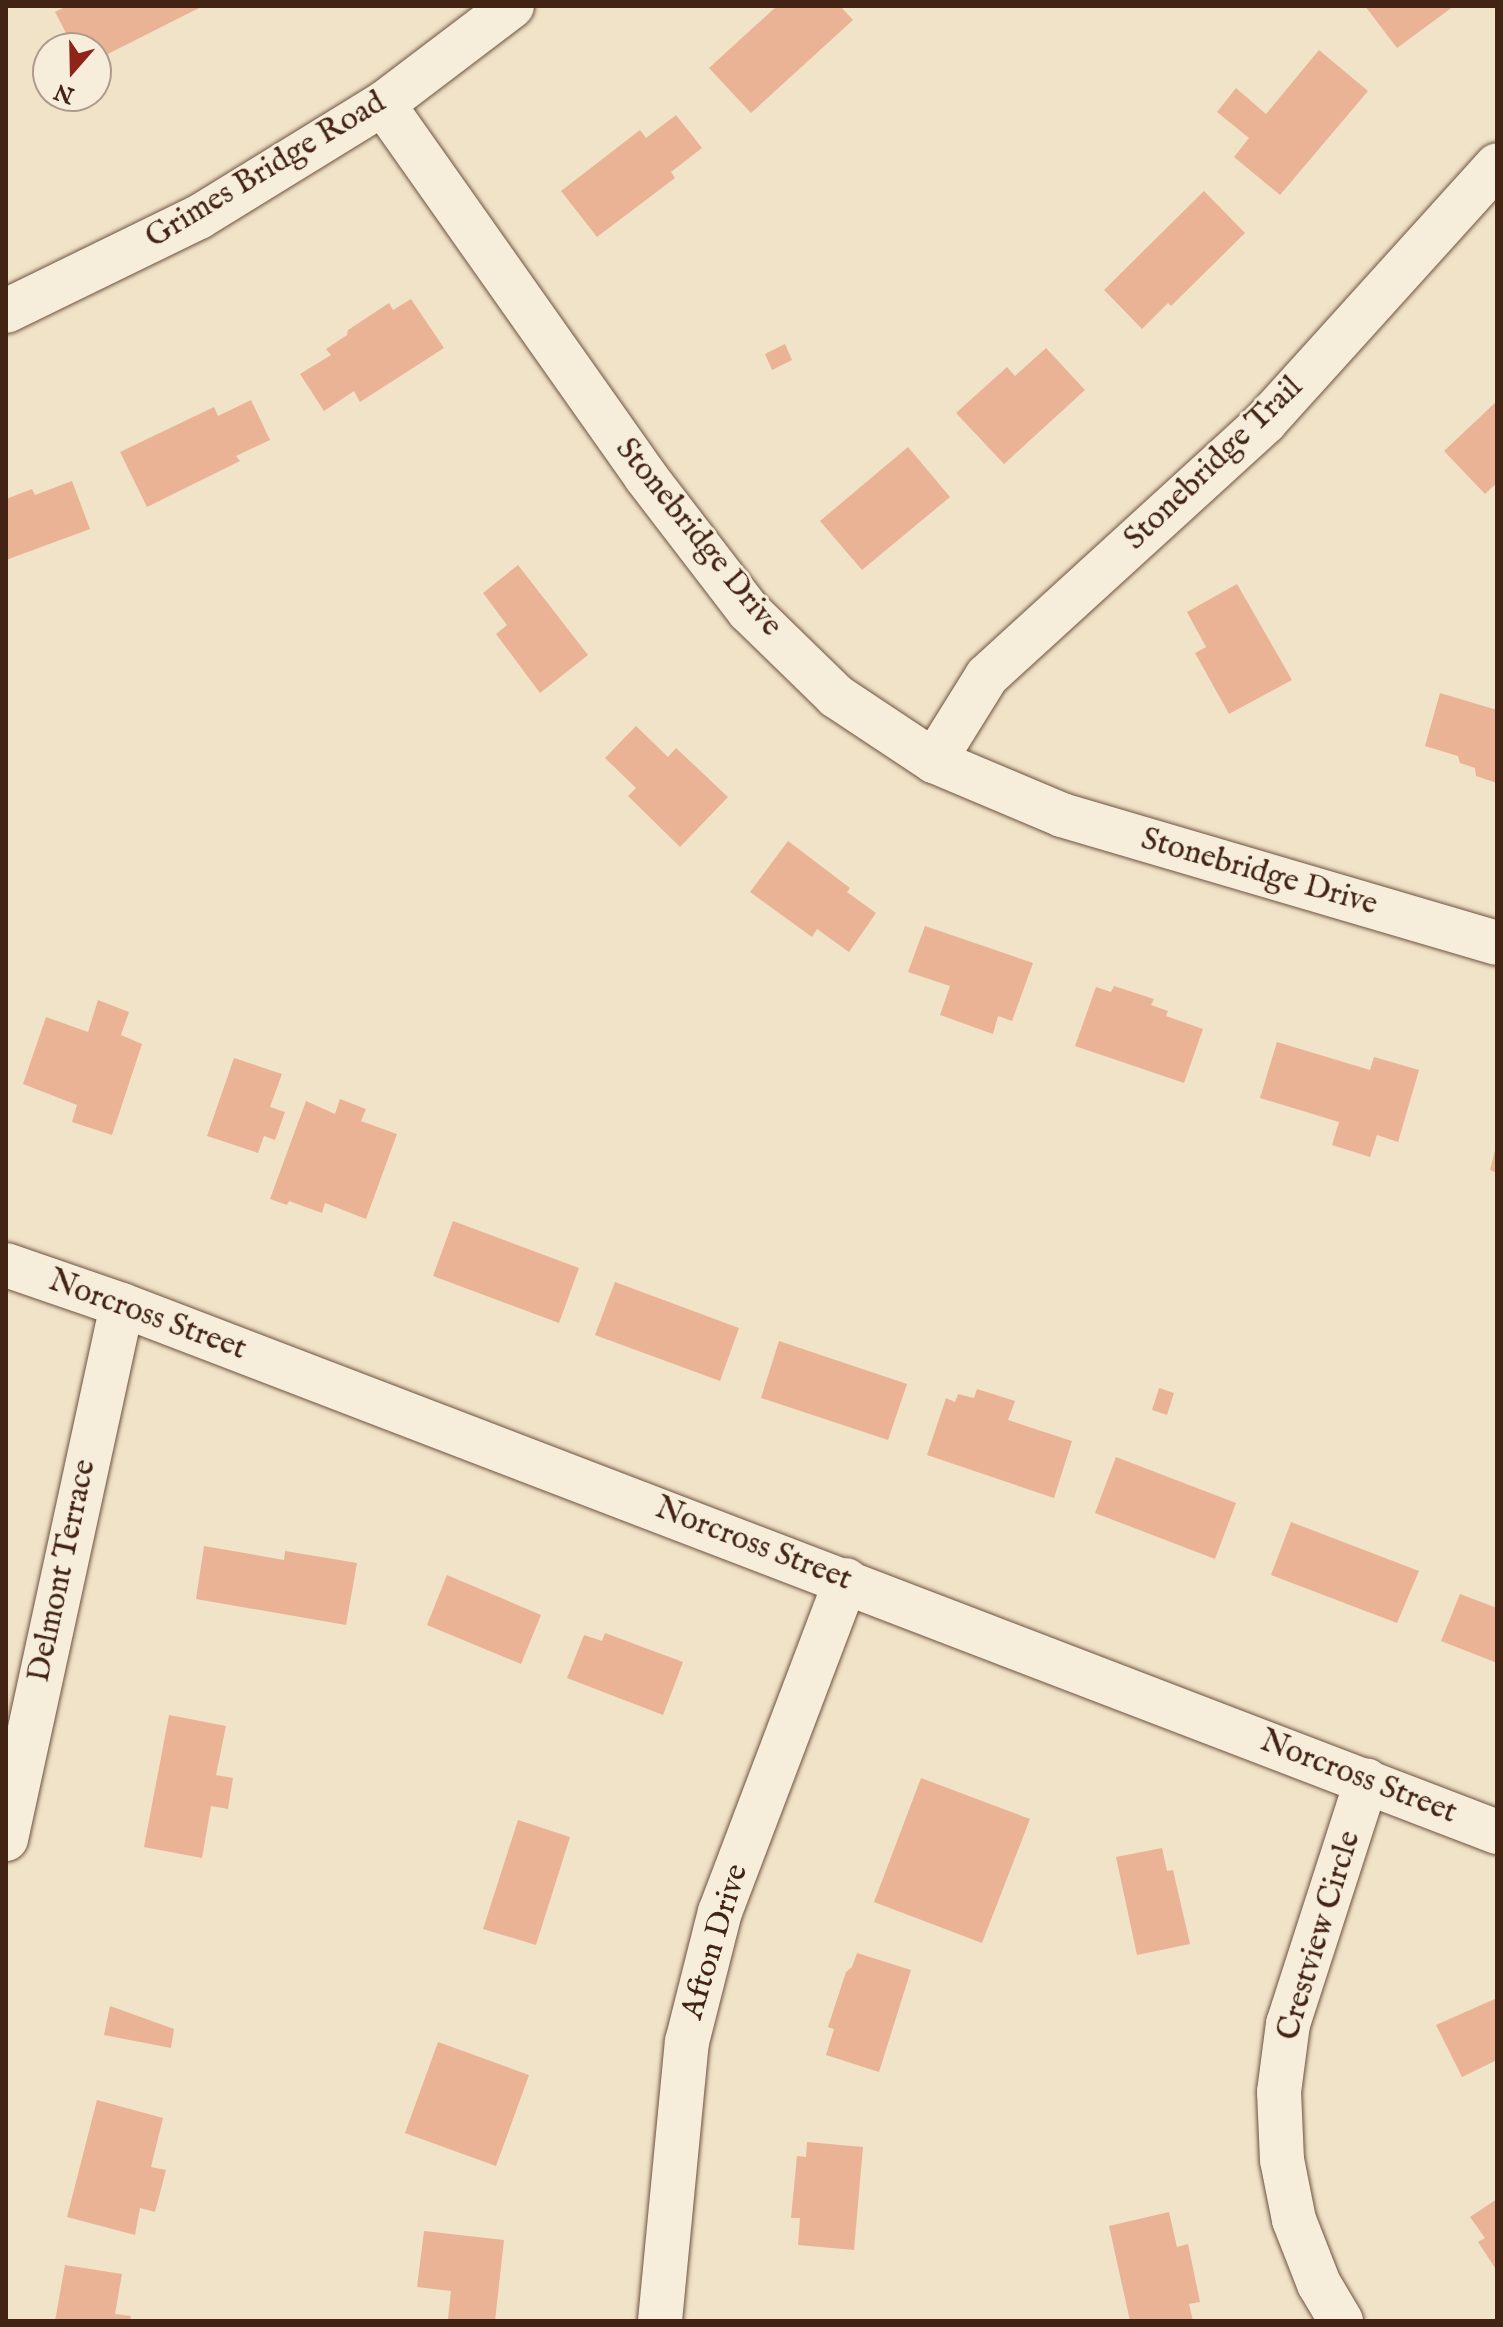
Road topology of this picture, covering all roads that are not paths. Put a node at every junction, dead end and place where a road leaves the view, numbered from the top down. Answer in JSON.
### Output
{"nodes":[{"id":1,"x":512,"y":6,"type":"edge"},
{"id":2,"x":383,"y":104,"type":"junction"},
{"id":3,"x":1497,"y":165,"type":"edge"},
{"id":4,"x":6,"y":311,"type":"edge"},
{"id":5,"x":934,"y":761,"type":"junction"},
{"id":6,"x":1497,"y":943,"type":"edge"},
{"id":7,"x":6,"y":1265,"type":"edge"},
{"id":8,"x":122,"y":1305,"type":"junction"},
{"id":9,"x":846,"y":1580,"type":"junction"},
{"id":10,"x":25,"y":1655,"type":"edge"},
{"id":11,"x":1367,"y":1780,"type":"junction"},
{"id":12,"x":1497,"y":1832,"type":"edge"},
{"id":13,"x":6,"y":1839,"type":"edge"},
{"id":14,"x":660,"y":2321,"type":"edge"},
{"id":15,"x":1341,"y":2321,"type":"edge"}],
"edges":[{"from":1,"to":2,"type":"street","name":"Grimes Bridge Road"},
{"from":2,"to":4,"type":"street","name":"Grimes Bridge Road"},
{"from":2,"to":5,"type":"street","name":"Stonebridge Drive"},
{"from":3,"to":5,"type":"street","name":"Stonebridge Trail"},
{"from":5,"to":6,"type":"street","name":"Stonebridge Drive"},
{"from":7,"to":8,"type":"street","name":"Norcross Street"},
{"from":8,"to":9,"type":"street","name":"Norcross Street"},
{"from":8,"to":10,"type":"street","name":"Delmont Terrace"},
{"from":9,"to":11,"type":"street","name":"Norcross Street"},
{"from":9,"to":14,"type":"street","name":"Afton Drive"},
{"from":10,"to":13,"type":"street","name":"Delmont Terrace"},
{"from":11,"to":12,"type":"street","name":"Norcross Street"},
{"from":11,"to":15,"type":"street","name":"Crestview Circle"}]}
